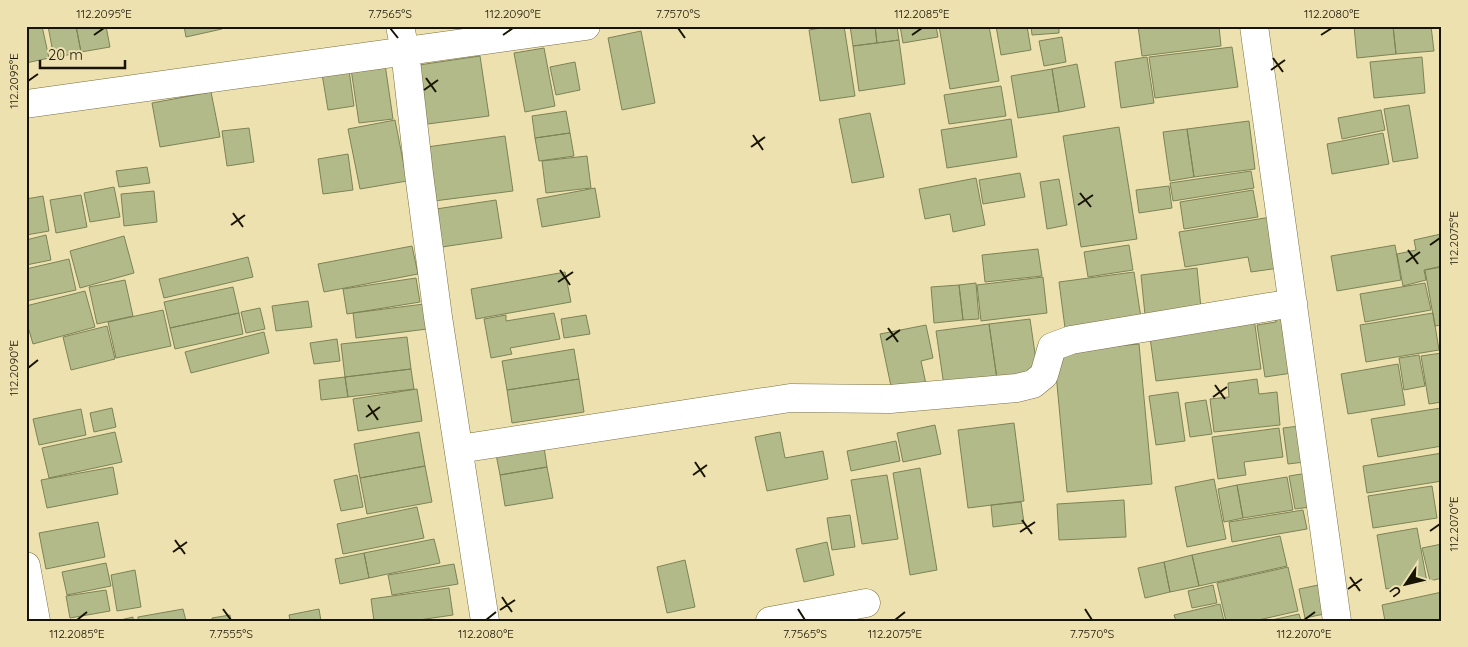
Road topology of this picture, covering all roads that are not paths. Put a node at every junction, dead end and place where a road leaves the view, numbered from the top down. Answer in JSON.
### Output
{"nodes":[{"id":1,"x":586,"y":26,"type":"edge"},
{"id":2,"x":1254,"y":26,"type":"edge"},
{"id":3,"x":403,"y":39,"type":"edge"},
{"id":4,"x":26,"y":104,"type":"edge"},
{"id":5,"x":1293,"y":303,"type":"junction"},
{"id":6,"x":459,"y":449,"type":"junction"},
{"id":7,"x":26,"y":566,"type":"edge"},
{"id":8,"x":866,"y":603,"type":"dead end"},
{"id":9,"x":36,"y":621,"type":"edge"},
{"id":10,"x":485,"y":621,"type":"edge"},
{"id":11,"x":770,"y":621,"type":"edge"},
{"id":12,"x":1337,"y":621,"type":"edge"}],
"edges":[{"from":1,"to":3,"type":"street"},
{"from":2,"to":5,"type":"street"},
{"from":3,"to":4,"type":"street"},
{"from":3,"to":6,"type":"street"},
{"from":5,"to":6,"type":"street"},
{"from":5,"to":12,"type":"street"},
{"from":6,"to":10,"type":"street"},
{"from":7,"to":9,"type":"street"},
{"from":8,"to":11,"type":"street"}]}
